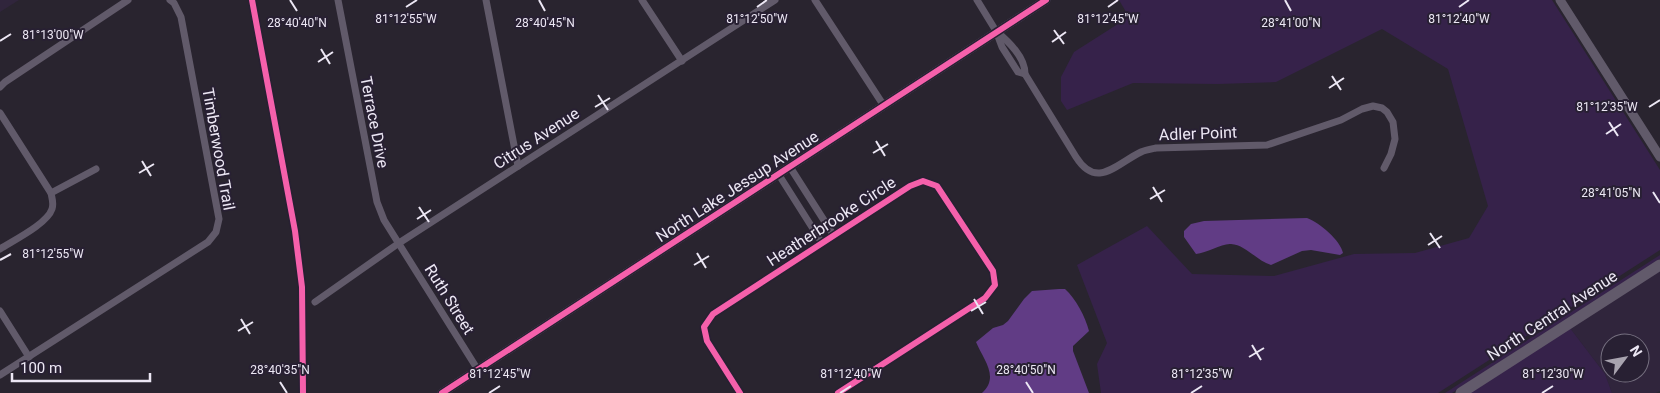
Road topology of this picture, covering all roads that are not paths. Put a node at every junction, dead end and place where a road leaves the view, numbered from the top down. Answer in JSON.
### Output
{"nodes":[{"id":1,"x":128,"y":0,"type":"edge"},
{"id":2,"x":170,"y":0,"type":"edge"},
{"id":3,"x":338,"y":0,"type":"edge"},
{"id":4,"x":486,"y":0,"type":"edge"},
{"id":5,"x":642,"y":0,"type":"edge"},
{"id":6,"x":775,"y":0,"type":"edge"},
{"id":7,"x":815,"y":0,"type":"edge"},
{"id":8,"x":977,"y":0,"type":"edge"},
{"id":9,"x":1046,"y":0,"type":"edge"},
{"id":10,"x":1560,"y":0,"type":"edge"},
{"id":11,"x":996,"y":31,"type":"junction"},
{"id":12,"x":682,"y":61,"type":"junction"},
{"id":13,"x":0,"y":87,"type":"edge"},
{"id":14,"x":884,"y":106,"type":"junction"},
{"id":15,"x":0,"y":113,"type":"edge"},
{"id":16,"x":1660,"y":157,"type":"edge"},
{"id":17,"x":518,"y":166,"type":"junction"},
{"id":18,"x":790,"y":168,"type":"junction"},
{"id":19,"x":1384,"y":168,"type":"dead end"},
{"id":20,"x":96,"y":169,"type":"dead end"},
{"id":21,"x":778,"y":175,"type":"junction"},
{"id":22,"x":51,"y":194,"type":"junction"},
{"id":23,"x":814,"y":205,"type":"junction"},
{"id":24,"x":802,"y":213,"type":"junction"},
{"id":25,"x":834,"y":236,"type":"junction"},
{"id":26,"x":399,"y":243,"type":"junction"},
{"id":27,"x":822,"y":244,"type":"junction"},
{"id":28,"x":0,"y":249,"type":"edge"},
{"id":29,"x":1660,"y":264,"type":"edge"},
{"id":30,"x":315,"y":302,"type":"dead end"},
{"id":31,"x":0,"y":311,"type":"edge"},
{"id":32,"x":29,"y":357,"type":"junction"},
{"id":33,"x":478,"y":370,"type":"junction"},
{"id":34,"x":0,"y":375,"type":"edge"},
{"id":35,"x":442,"y":393,"type":"edge"},
{"id":36,"x":740,"y":393,"type":"edge"},
{"id":37,"x":838,"y":393,"type":"edge"},
{"id":38,"x":1461,"y":393,"type":"edge"}],
"edges":[{"from":1,"to":13,"type":"street"},
{"from":2,"to":32,"type":"street","name":"Timberwood Trail"},
{"from":3,"to":26,"type":"street","name":"Terrace Drive"},
{"from":4,"to":17,"type":"street"},
{"from":5,"to":12,"type":"street"},
{"from":6,"to":12,"type":"street","name":"Citrus Avenue"},
{"from":7,"to":14,"type":"street"},
{"from":8,"to":11,"type":"street","name":"Adler Point"},
{"from":9,"to":11,"type":"street","name":"North Lake Jessup Avenue"},
{"from":10,"to":16,"type":"street"},
{"from":11,"to":14,"type":"street","name":"North Lake Jessup Avenue"},
{"from":11,"to":19,"type":"street","name":"Adler Point"},
{"from":12,"to":17,"type":"street","name":"Citrus Avenue"},
{"from":14,"to":18,"type":"street","name":"North Lake Jessup Avenue"},
{"from":15,"to":22,"type":"street"},
{"from":17,"to":26,"type":"street","name":"Citrus Avenue"},
{"from":18,"to":21,"type":"street","name":"North Lake Jessup Avenue"},
{"from":18,"to":23,"type":"street","name":"Heatherbrooke Circle"},
{"from":20,"to":22,"type":"street"},
{"from":21,"to":24,"type":"street","name":"Heatherbrooke Circle"},
{"from":21,"to":33,"type":"street","name":"North Lake Jessup Avenue"},
{"from":22,"to":28,"type":"street"},
{"from":23,"to":24,"type":"street"},
{"from":23,"to":25,"type":"street","name":"Heatherbrooke Circle"},
{"from":24,"to":27,"type":"street","name":"Heatherbrooke Circle"},
{"from":25,"to":27,"type":"street","name":"Heatherbrooke Circle"},
{"from":25,"to":37,"type":"street","name":"Heatherbrooke Circle"},
{"from":26,"to":30,"type":"street","name":"Citrus Avenue"},
{"from":26,"to":33,"type":"street","name":"Ruth Street"},
{"from":27,"to":36,"type":"street","name":"Heatherbrooke Circle"},
{"from":29,"to":38,"type":"main road","name":"North Central Avenue"},
{"from":31,"to":32,"type":"street"},
{"from":32,"to":34,"type":"street","name":"Timberwood Trail"},
{"from":33,"to":35,"type":"street","name":"North Lake Jessup Avenue"}]}
